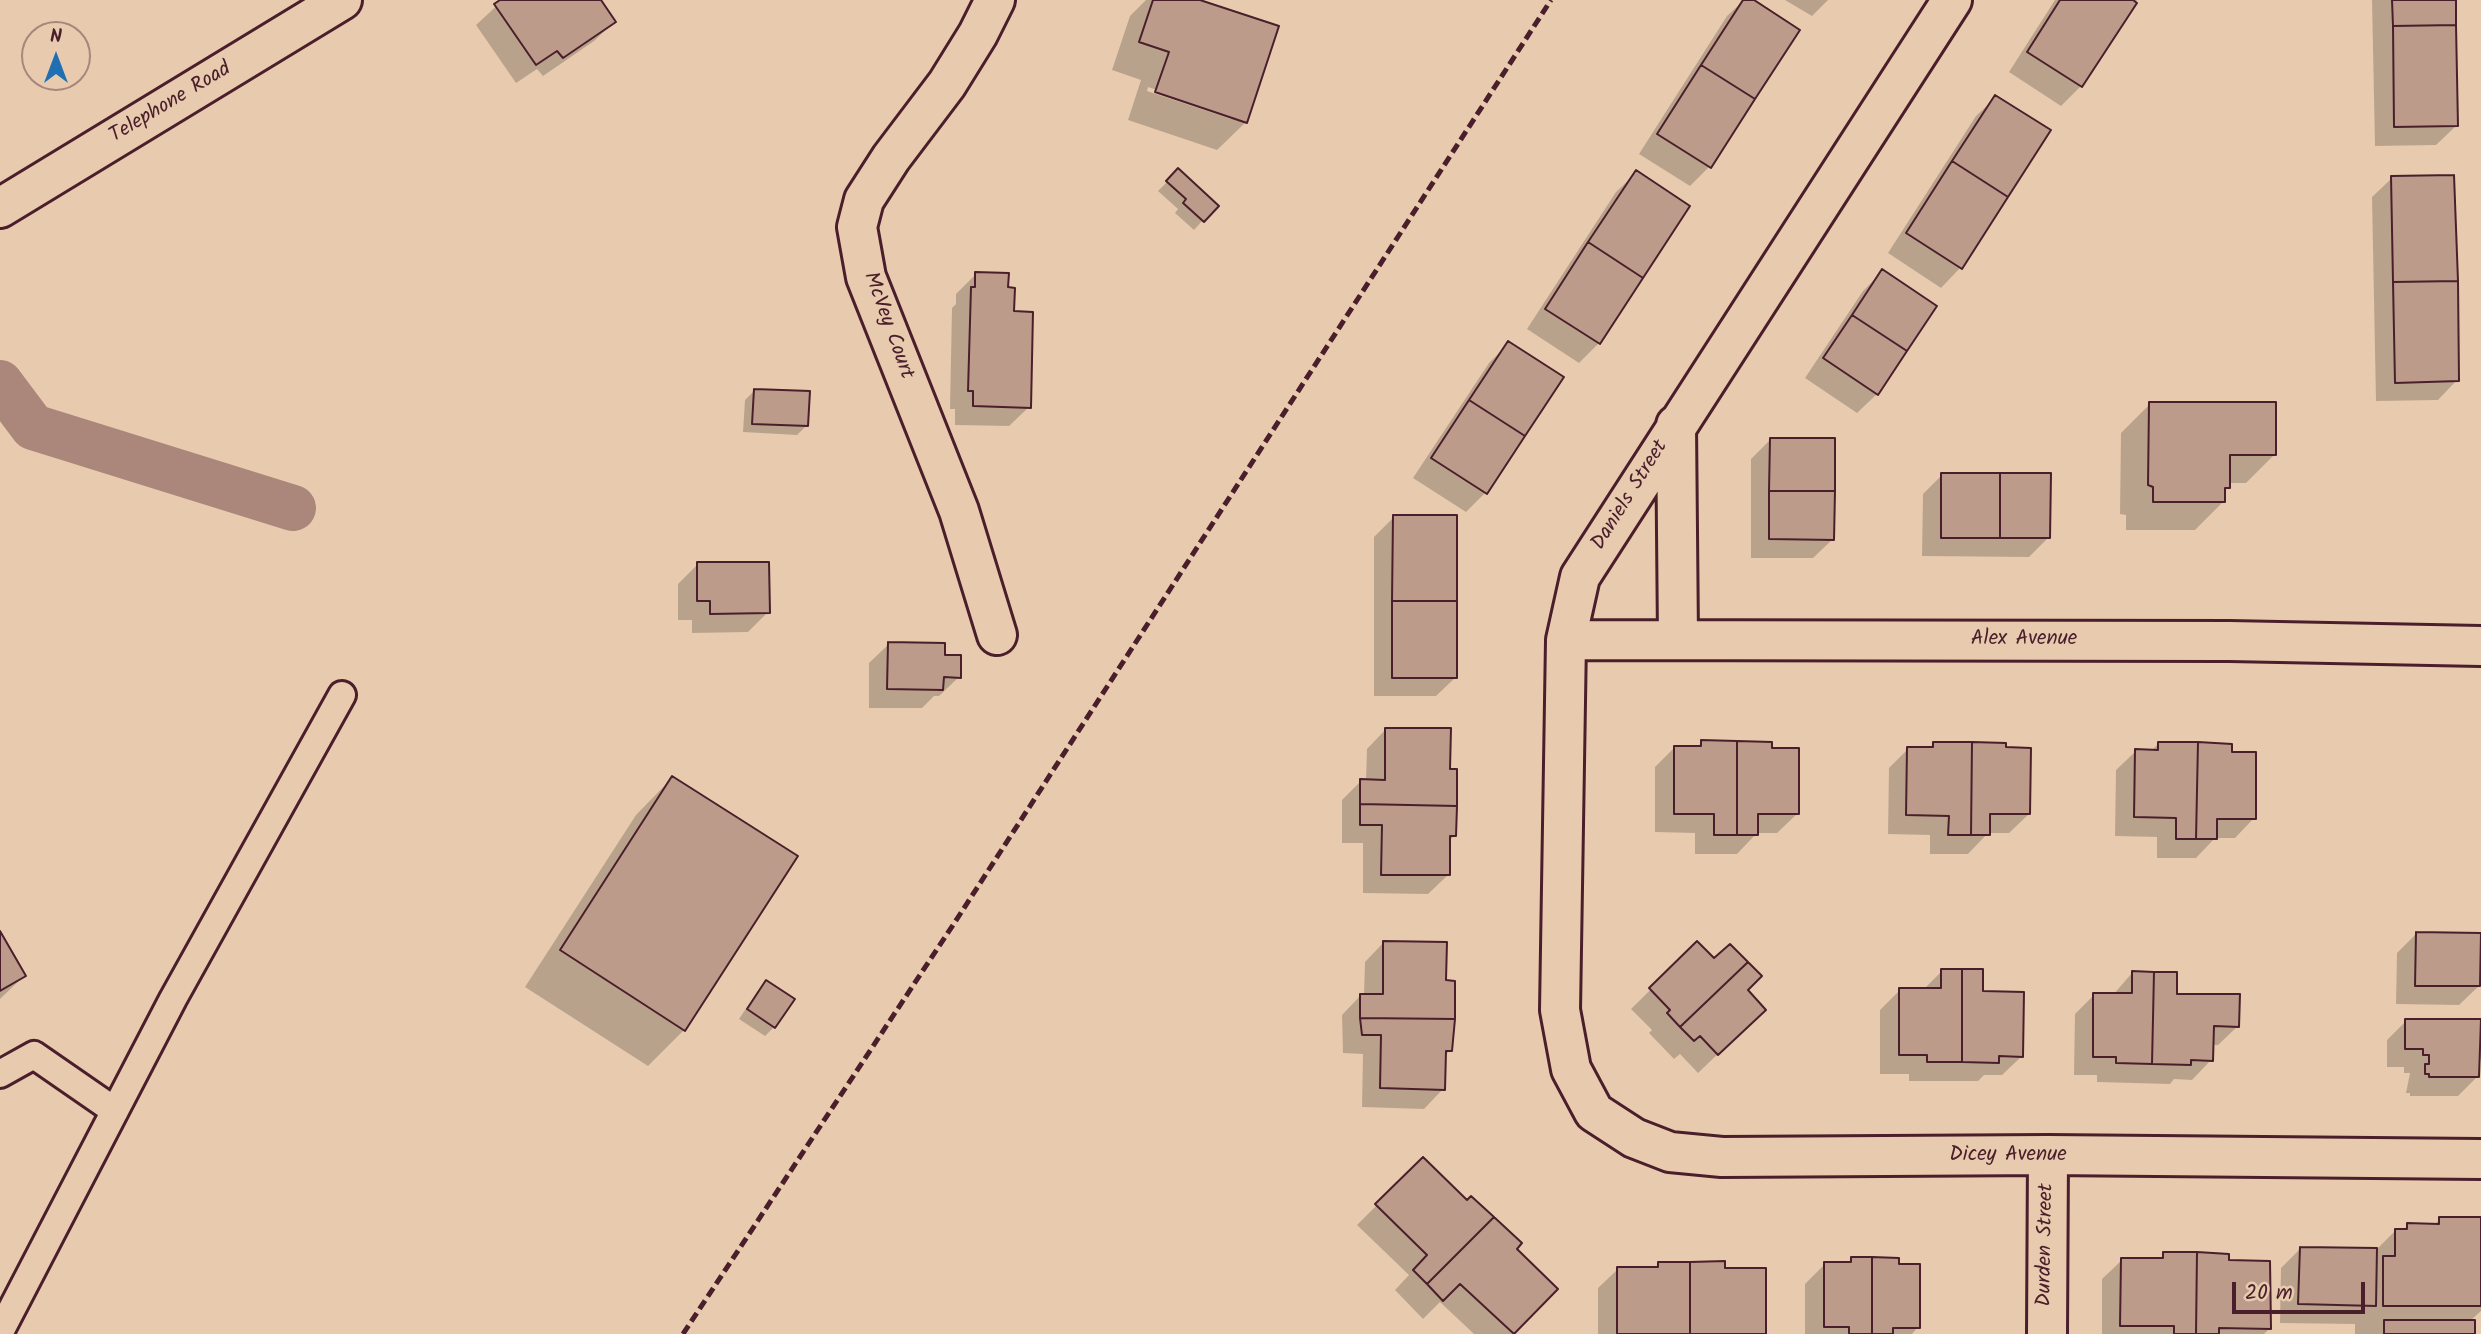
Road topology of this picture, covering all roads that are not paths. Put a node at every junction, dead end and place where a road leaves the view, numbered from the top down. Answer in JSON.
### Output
{"nodes":[{"id":1,"x":342,"y":0,"type":"edge"},
{"id":2,"x":995,"y":0,"type":"edge"},
{"id":3,"x":1952,"y":0,"type":"edge"},
{"id":4,"x":0,"y":208,"type":"edge"},
{"id":5,"x":1676,"y":425,"type":"junction"},
{"id":6,"x":998,"y":635,"type":"dead end"},
{"id":7,"x":1678,"y":638,"type":"junction"},
{"id":8,"x":1566,"y":640,"type":"junction"},
{"id":9,"x":2481,"y":646,"type":"edge"},
{"id":10,"x":342,"y":695,"type":"dead end"},
{"id":11,"x":1571,"y":1069,"type":"joint"},
{"id":12,"x":0,"y":1074,"type":"edge"},
{"id":13,"x":115,"y":1111,"type":"junction"},
{"id":14,"x":2048,"y":1155,"type":"junction"},
{"id":15,"x":2481,"y":1159,"type":"edge"},
{"id":16,"x":0,"y":1332,"type":"edge"},
{"id":17,"x":2047,"y":1334,"type":"edge"}],
"edges":[{"from":1,"to":4,"type":"street","name":"Telephone Road"},
{"from":2,"to":6,"type":"street","name":"McVey Court"},
{"from":3,"to":5,"type":"street","name":"Daniels Street"},
{"from":5,"to":7,"type":"street"},
{"from":5,"to":8,"type":"street","name":"Daniels Street"},
{"from":7,"to":8,"type":"street","name":"Alex Avenue"},
{"from":7,"to":9,"type":"street","name":"Alex Avenue"},
{"from":8,"to":11,"type":"street","name":"Daniels Street"},
{"from":10,"to":13,"type":"lane"},
{"from":11,"to":14,"type":"street","name":"Dicey Avenue"},
{"from":12,"to":13,"type":"lane"},
{"from":13,"to":16,"type":"lane"},
{"from":14,"to":15,"type":"street","name":"Dicey Avenue"},
{"from":14,"to":17,"type":"street","name":"Durden Street"}]}
